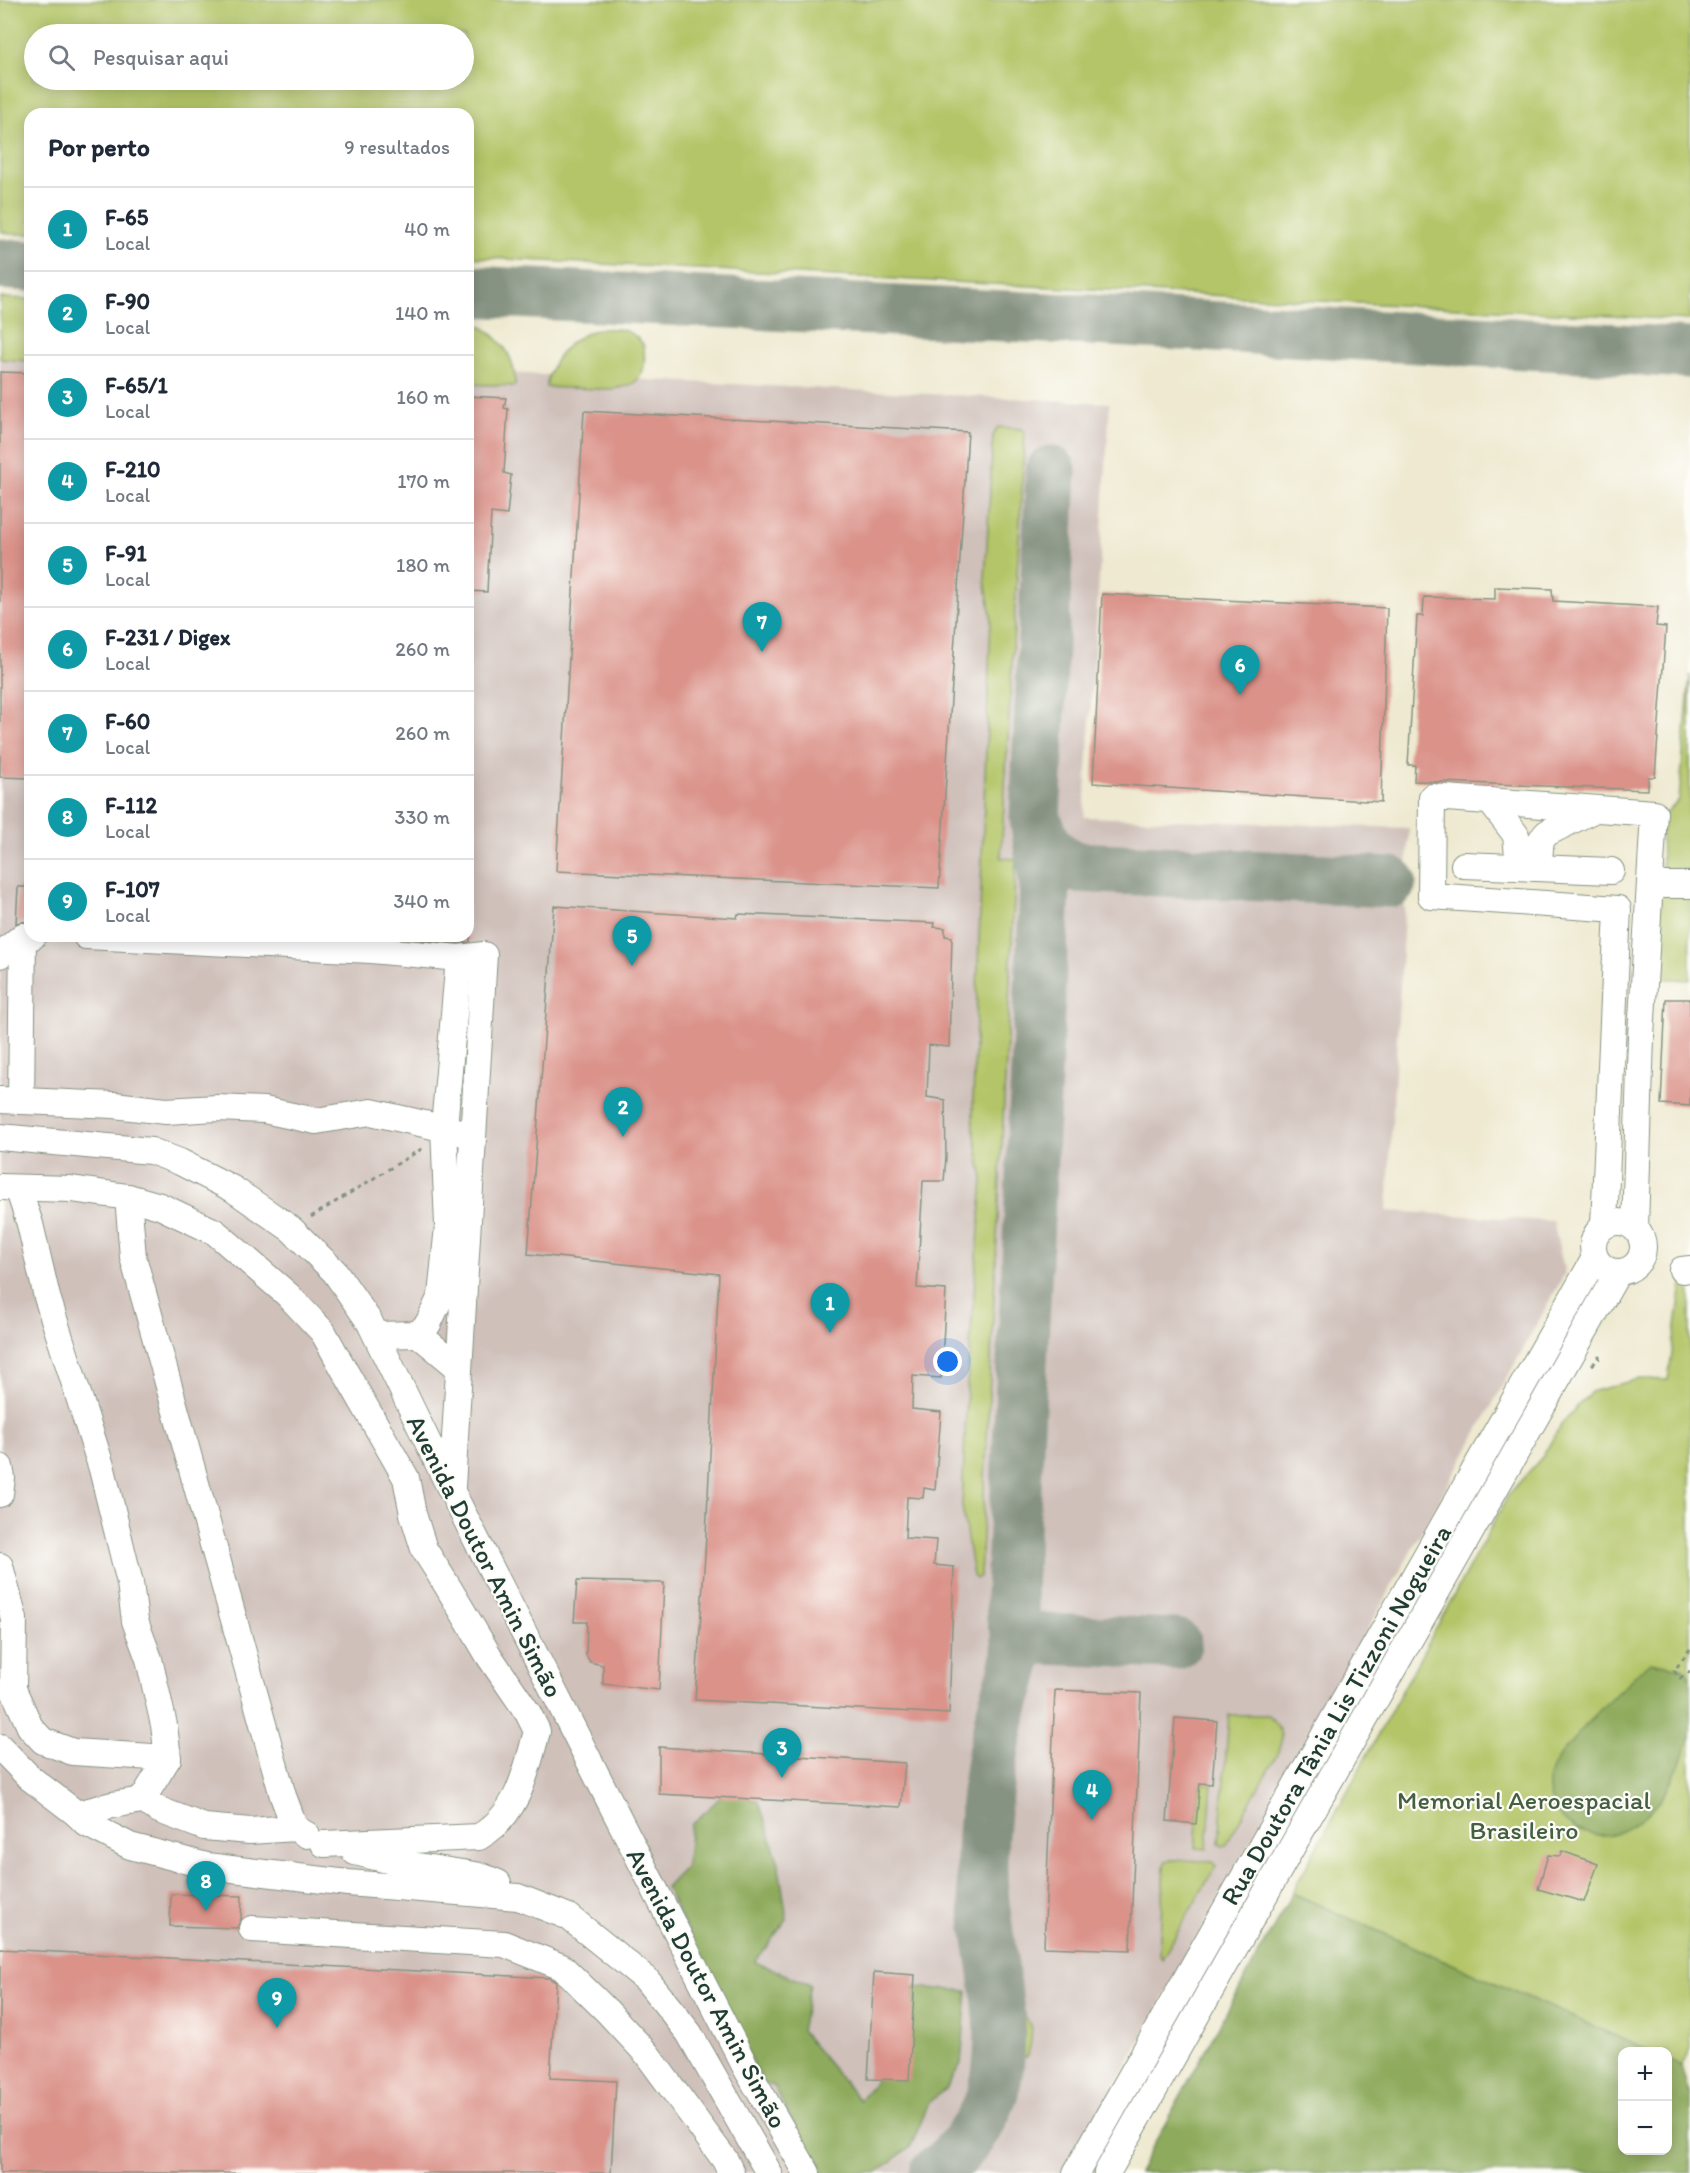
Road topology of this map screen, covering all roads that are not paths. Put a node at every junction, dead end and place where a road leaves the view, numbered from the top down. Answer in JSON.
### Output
{"nodes":[{"id":1,"x":1490,"y":801,"type":"junction"},
{"id":2,"x":1596,"y":808,"type":"junction"},
{"id":3,"x":1464,"y":865,"type":"dead end"},
{"id":4,"x":1529,"y":868,"type":"junction"},
{"id":5,"x":1611,"y":871,"type":"dead end"},
{"id":6,"x":1650,"y":885,"type":"junction"},
{"id":7,"x":1690,"y":885,"type":"edge"},
{"id":8,"x":24,"y":939,"type":"edge"},
{"id":9,"x":27,"y":942,"type":"edge"},
{"id":10,"x":208,"y":942,"type":"edge"},
{"id":11,"x":0,"y":955,"type":"edge"},
{"id":12,"x":459,"y":958,"type":"junction"},
{"id":13,"x":10,"y":1101,"type":"edge"},
{"id":14,"x":444,"y":1129,"type":"junction"},
{"id":15,"x":473,"y":1135,"type":"junction"},
{"id":16,"x":0,"y":1137,"type":"edge"},
{"id":17,"x":9,"y":1188,"type":"edge"},
{"id":18,"x":128,"y":1197,"type":"junction"},
{"id":19,"x":1604,"y":1225,"type":"junction"},
{"id":20,"x":1635,"y":1228,"type":"junction"},
{"id":21,"x":1595,"y":1258,"type":"junction"},
{"id":22,"x":1618,"y":1272,"type":"junction"},
{"id":23,"x":418,"y":1334,"type":"junction"},
{"id":24,"x":375,"y":1335,"type":"junction"},
{"id":25,"x":459,"y":1368,"type":"junction"},
{"id":26,"x":0,"y":1467,"type":"edge"},
{"id":27,"x":451,"y":1490,"type":"junction"},
{"id":28,"x":0,"y":1494,"type":"edge"},
{"id":29,"x":0,"y":1566,"type":"edge"},
{"id":30,"x":0,"y":1747,"type":"edge"},
{"id":31,"x":168,"y":1758,"type":"junction"},
{"id":32,"x":142,"y":1800,"type":"junction"},
{"id":33,"x":77,"y":1814,"type":"junction"},
{"id":34,"x":295,"y":1828,"type":"junction"},
{"id":35,"x":324,"y":1844,"type":"junction"},
{"id":36,"x":523,"y":1899,"type":"junction"},
{"id":37,"x":252,"y":1929,"type":"dead end"},
{"id":38,"x":730,"y":2173,"type":"edge"},
{"id":39,"x":769,"y":2173,"type":"edge"},
{"id":40,"x":807,"y":2173,"type":"edge"},
{"id":41,"x":1076,"y":2173,"type":"edge"},
{"id":42,"x":1107,"y":2173,"type":"edge"}],
"edges":[{"from":1,"to":2,"type":"street","name":"Rua Doutora Tânia Lis Tizzoni Nogueira"},
{"from":1,"to":4,"type":"street"},
{"from":1,"to":19,"type":"street","name":"Rua Doutora Tânia Lis Tizzoni Nogueira"},
{"from":2,"to":4,"type":"street"},
{"from":2,"to":6,"type":"street","name":"Rua Doutora Tânia Lis Tizzoni Nogueira"},
{"from":3,"to":4,"type":"street"},
{"from":4,"to":5,"type":"street"},
{"from":6,"to":7,"type":"street"},
{"from":6,"to":20,"type":"street","name":"Rua Doutora Tânia Lis Tizzoni Nogueira"},
{"from":8,"to":11,"type":"street"},
{"from":9,"to":13,"type":"street"},
{"from":10,"to":12,"type":"street"},
{"from":12,"to":14,"type":"street"},
{"from":12,"to":15,"type":"street"},
{"from":13,"to":14,"type":"street"},
{"from":14,"to":15,"type":"street"},
{"from":14,"to":23,"type":"street"},
{"from":15,"to":25,"type":"street"},
{"from":16,"to":24,"type":"street","name":"Avenida Doutor Amin Simão"},
{"from":17,"to":18,"type":"street"},
{"from":17,"to":31,"type":"street"},
{"from":18,"to":34,"type":"street"},
{"from":18,"to":35,"type":"street"},
{"from":19,"to":20,"type":"street"},
{"from":19,"to":21,"type":"street","name":"Rua Doutora Tânia Lis Tizzoni Nogueira"},
{"from":20,"to":22,"type":"street","name":"Rua Doutora Tânia Lis Tizzoni Nogueira"},
{"from":21,"to":22,"type":"street"},
{"from":21,"to":41,"type":"street","name":"Rua Doutora Tânia Lis Tizzoni Nogueira"},
{"from":22,"to":42,"type":"street","name":"Rua Doutora Tânia Lis Tizzoni Nogueira"},
{"from":23,"to":24,"type":"street"},
{"from":23,"to":25,"type":"street"},
{"from":24,"to":27,"type":"street","name":"Avenida Doutor Amin Simão"},
{"from":25,"to":27,"type":"street"},
{"from":26,"to":28,"type":"street"},
{"from":27,"to":40,"type":"street","name":"Avenida Doutor Amin Simão"},
{"from":29,"to":31,"type":"street"},
{"from":30,"to":33,"type":"street","name":"Avenida Doutor Amin Simão"},
{"from":31,"to":32,"type":"street"},
{"from":32,"to":33,"type":"street"},
{"from":32,"to":34,"type":"street"},
{"from":33,"to":36,"type":"street","name":"Avenida Doutor Amin Simão"},
{"from":34,"to":35,"type":"street"},
{"from":35,"to":36,"type":"street"},
{"from":36,"to":39,"type":"street","name":"Avenida Doutor Amin Simão"},
{"from":37,"to":38,"type":"street"}]}
